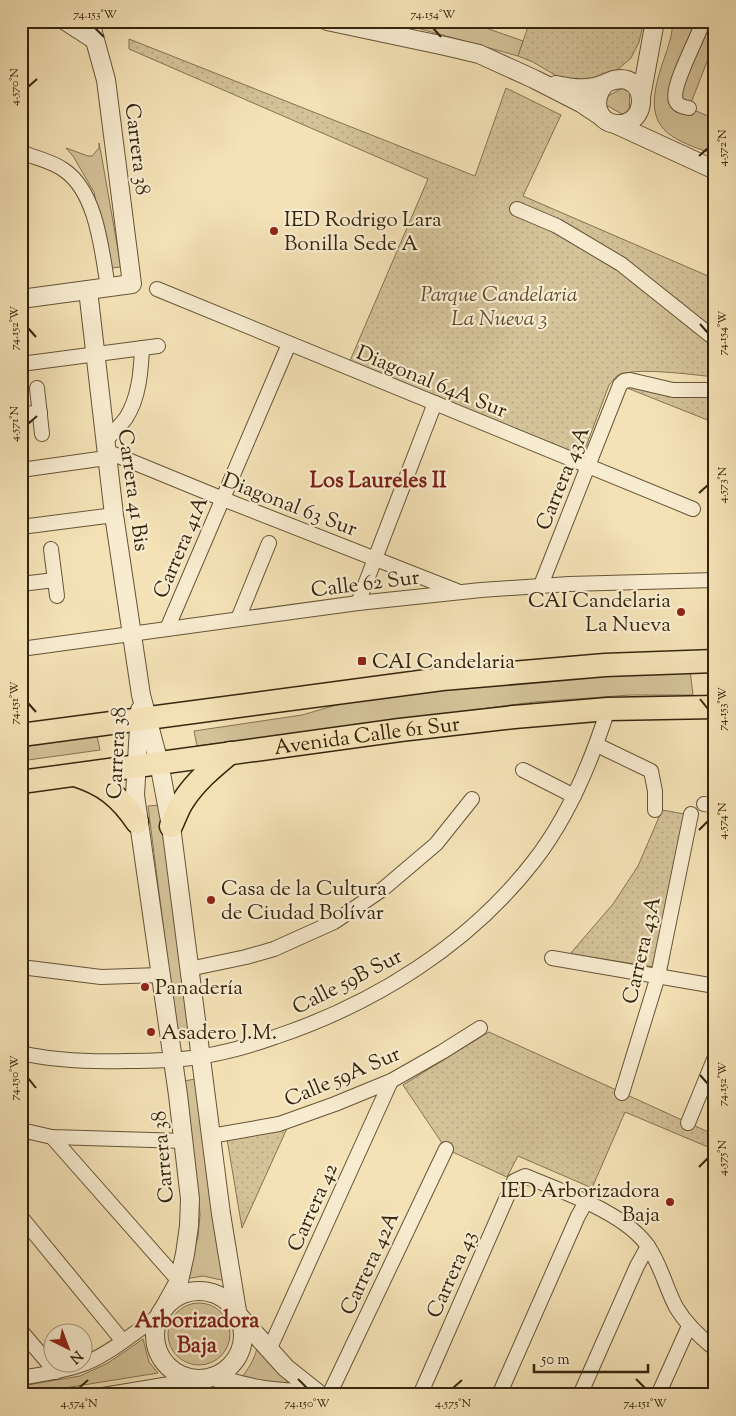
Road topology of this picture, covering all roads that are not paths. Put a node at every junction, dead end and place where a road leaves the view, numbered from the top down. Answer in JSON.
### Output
{"nodes":[{"id":1,"x":62,"y":21,"type":"edge"},
{"id":2,"x":92,"y":21,"type":"edge"},
{"id":3,"x":327,"y":21,"type":"edge"},
{"id":4,"x":655,"y":21,"type":"edge"},
{"id":5,"x":703,"y":21,"type":"edge"},
{"id":6,"x":652,"y":39,"type":"junction"},
{"id":7,"x":96,"y":43,"type":"junction"},
{"id":8,"x":534,"y":79,"type":"junction"},
{"id":9,"x":608,"y":82,"type":"junction"},
{"id":10,"x":641,"y":101,"type":"junction"},
{"id":11,"x":689,"y":108,"type":"dead end"},
{"id":12,"x":608,"y":121,"type":"junction"},
{"id":13,"x":673,"y":150,"type":"junction"},
{"id":14,"x":21,"y":152,"type":"edge"},
{"id":15,"x":715,"y":170,"type":"edge"},
{"id":16,"x":517,"y":209,"type":"dead end"},
{"id":17,"x":108,"y":288,"type":"junction"},
{"id":18,"x":157,"y":289,"type":"dead end"},
{"id":19,"x":88,"y":290,"type":"junction"},
{"id":20,"x":21,"y":299,"type":"edge"},
{"id":21,"x":715,"y":340,"type":"edge"},
{"id":22,"x":289,"y":344,"type":"junction"},
{"id":23,"x":158,"y":346,"type":"dead end"},
{"id":24,"x":142,"y":348,"type":"junction"},
{"id":25,"x":95,"y":354,"type":"junction"},
{"id":26,"x":21,"y":364,"type":"edge"},
{"id":27,"x":37,"y":388,"type":"dead end"},
{"id":28,"x":715,"y":390,"type":"edge"},
{"id":29,"x":435,"y":404,"type":"junction"},
{"id":30,"x":40,"y":412,"type":"junction"},
{"id":31,"x":21,"y":415,"type":"edge"},
{"id":32,"x":42,"y":434,"type":"dead end"},
{"id":33,"x":106,"y":450,"type":"junction"},
{"id":34,"x":587,"y":466,"type":"junction"},
{"id":35,"x":21,"y":470,"type":"edge"},
{"id":36,"x":223,"y":499,"type":"junction"},
{"id":37,"x":693,"y":509,"type":"dead end"},
{"id":38,"x":114,"y":515,"type":"junction"},
{"id":39,"x":21,"y":527,"type":"edge"},
{"id":40,"x":269,"y":543,"type":"dead end"},
{"id":41,"x":51,"y":549,"type":"dead end"},
{"id":42,"x":375,"y":558,"type":"junction"},
{"id":43,"x":55,"y":580,"type":"junction"},
{"id":44,"x":715,"y":580,"type":"edge"},
{"id":45,"x":21,"y":584,"type":"edge"},
{"id":46,"x":541,"y":586,"type":"junction"},
{"id":47,"x":460,"y":592,"type":"junction"},
{"id":48,"x":57,"y":596,"type":"dead end"},
{"id":49,"x":358,"y":603,"type":"junction"},
{"id":50,"x":238,"y":619,"type":"junction"},
{"id":51,"x":167,"y":629,"type":"junction"},
{"id":52,"x":132,"y":634,"type":"junction"},
{"id":53,"x":21,"y":649,"type":"edge"},
{"id":54,"x":715,"y":661,"type":"edge"},
{"id":55,"x":141,"y":695,"type":"joint"},
{"id":56,"x":715,"y":707,"type":"edge"},
{"id":57,"x":608,"y":709,"type":"junction"},
{"id":58,"x":144,"y":718,"type":"junction"},
{"id":59,"x":21,"y":735,"type":"edge"},
{"id":60,"x":597,"y":745,"type":"junction"},
{"id":61,"x":230,"y":753,"type":"junction"},
{"id":62,"x":159,"y":763,"type":"junction"},
{"id":63,"x":136,"y":766,"type":"junction"},
{"id":64,"x":524,"y":770,"type":"dead end"},
{"id":65,"x":74,"y":774,"type":"junction"},
{"id":66,"x":21,"y":782,"type":"edge"},
{"id":67,"x":574,"y":796,"type":"junction"},
{"id":68,"x":472,"y":799,"type":"dead end"},
{"id":69,"x":655,"y":810,"type":"dead end"},
{"id":70,"x":690,"y":814,"type":"dead end"},
{"id":71,"x":137,"y":822,"type":"junction"},
{"id":72,"x":171,"y":826,"type":"junction"},
{"id":73,"x":552,"y":958,"type":"dead end"},
{"id":74,"x":21,"y":967,"type":"edge"},
{"id":75,"x":189,"y":969,"type":"junction"},
{"id":76,"x":160,"y":975,"type":"junction"},
{"id":77,"x":658,"y":976,"type":"junction"},
{"id":78,"x":715,"y":986,"type":"edge"},
{"id":79,"x":480,"y":1028,"type":"dead end"},
{"id":80,"x":21,"y":1053,"type":"edge"},
{"id":81,"x":200,"y":1057,"type":"junction"},
{"id":82,"x":715,"y":1057,"type":"edge"},
{"id":83,"x":173,"y":1060,"type":"junction"},
{"id":84,"x":391,"y":1081,"type":"junction"},
{"id":85,"x":622,"y":1093,"type":"dead end"},
{"id":86,"x":688,"y":1123,"type":"dead end"},
{"id":87,"x":21,"y":1130,"type":"edge"},
{"id":88,"x":211,"y":1136,"type":"junction"},
{"id":89,"x":52,"y":1137,"type":"junction"},
{"id":90,"x":184,"y":1140,"type":"junction"},
{"id":91,"x":446,"y":1149,"type":"dead end"},
{"id":92,"x":586,"y":1202,"type":"junction"},
{"id":93,"x":21,"y":1217,"type":"edge"},
{"id":94,"x":648,"y":1246,"type":"junction"},
{"id":95,"x":179,"y":1281,"type":"junction"},
{"id":96,"x":162,"y":1311,"type":"junction"},
{"id":97,"x":239,"y":1314,"type":"junction"},
{"id":98,"x":689,"y":1326,"type":"junction"},
{"id":99,"x":21,"y":1331,"type":"edge"},
{"id":100,"x":122,"y":1340,"type":"junction"},
{"id":101,"x":715,"y":1349,"type":"edge"},
{"id":102,"x":269,"y":1350,"type":"junction"},
{"id":103,"x":42,"y":1356,"type":"edge"},
{"id":104,"x":92,"y":1360,"type":"edge"},
{"id":105,"x":44,"y":1374,"type":"edge"},
{"id":106,"x":21,"y":1378,"type":"edge"},
{"id":107,"x":207,"y":1378,"type":"junction"},
{"id":108,"x":265,"y":1393,"type":"edge"},
{"id":109,"x":322,"y":1394,"type":"edge"},
{"id":110,"x":103,"y":1395,"type":"edge"},
{"id":111,"x":420,"y":1395,"type":"edge"},
{"id":112,"x":498,"y":1395,"type":"edge"},
{"id":113,"x":580,"y":1395,"type":"edge"},
{"id":114,"x":658,"y":1395,"type":"edge"}],
"edges":[{"from":1,"to":7,"type":"street"},
{"from":2,"to":7,"type":"street","name":"Carrera 38"},
{"from":3,"to":8,"type":"street"},
{"from":4,"to":6,"type":"street"},
{"from":5,"to":11,"type":"street"},
{"from":6,"to":9,"type":"street"},
{"from":6,"to":10,"type":"street"},
{"from":7,"to":17,"type":"street","name":"Carrera 38"},
{"from":8,"to":9,"type":"street"},
{"from":8,"to":12,"type":"street"},
{"from":9,"to":10,"type":"street"},
{"from":9,"to":12,"type":"street"},
{"from":10,"to":12,"type":"street"},
{"from":10,"to":13,"type":"street"},
{"from":12,"to":13,"type":"street"},
{"from":13,"to":15,"type":"street"},
{"from":14,"to":17,"type":"street"},
{"from":16,"to":21,"type":"street"},
{"from":17,"to":19,"type":"street"},
{"from":18,"to":22,"type":"street","name":"Diagonal 64A Sur"},
{"from":19,"to":20,"type":"street"},
{"from":19,"to":25,"type":"street","name":"Carrera 41 Bis"},
{"from":22,"to":29,"type":"street","name":"Diagonal 64A Sur"},
{"from":22,"to":36,"type":"street","name":"Carrera 41A"},
{"from":23,"to":24,"type":"street"},
{"from":24,"to":25,"type":"street"},
{"from":24,"to":33,"type":"street"},
{"from":25,"to":26,"type":"street"},
{"from":25,"to":33,"type":"street","name":"Carrera 41 Bis"},
{"from":27,"to":30,"type":"street"},
{"from":28,"to":34,"type":"street","name":"Carrera 43A"},
{"from":29,"to":34,"type":"street","name":"Diagonal 64A Sur"},
{"from":29,"to":42,"type":"street"},
{"from":30,"to":31,"type":"street"},
{"from":30,"to":32,"type":"street"},
{"from":33,"to":35,"type":"street"},
{"from":33,"to":36,"type":"street","name":"Diagonal 63 Sur"},
{"from":33,"to":38,"type":"street","name":"Carrera 41 Bis"},
{"from":34,"to":37,"type":"street","name":"Diagonal 64A Sur"},
{"from":34,"to":46,"type":"street","name":"Carrera 43A"},
{"from":36,"to":42,"type":"street","name":"Diagonal 63 Sur"},
{"from":36,"to":51,"type":"street","name":"Carrera 41A"},
{"from":38,"to":39,"type":"street"},
{"from":38,"to":52,"type":"street","name":"Carrera 41 Bis"},
{"from":40,"to":50,"type":"street"},
{"from":41,"to":43,"type":"street"},
{"from":42,"to":47,"type":"street","name":"Diagonal 63 Sur"},
{"from":42,"to":49,"type":"street"},
{"from":43,"to":45,"type":"street"},
{"from":43,"to":48,"type":"street"},
{"from":44,"to":46,"type":"street","name":"Calle 62 Sur"},
{"from":46,"to":47,"type":"street","name":"Calle 62 Sur"},
{"from":47,"to":49,"type":"street","name":"Calle 62 Sur"},
{"from":49,"to":50,"type":"street","name":"Calle 62 Sur"},
{"from":50,"to":51,"type":"street","name":"Calle 62 Sur"},
{"from":51,"to":52,"type":"street","name":"Calle 62 Sur"},
{"from":52,"to":53,"type":"street","name":"Calle 62 Sur"},
{"from":52,"to":55,"type":"street","name":"Carrera 41 Bis"},
{"from":54,"to":58,"type":"main road"},
{"from":55,"to":58,"type":"street","name":"Carrera 38"},
{"from":56,"to":57,"type":"main road","name":"Avenida Calle 61 Sur"},
{"from":57,"to":60,"type":"street","name":"Calle 59B Sur"},
{"from":57,"to":61,"type":"main road","name":"Avenida Calle 61 Sur"},
{"from":58,"to":59,"type":"main road"},
{"from":58,"to":62,"type":"street","name":"Carrera 38"},
{"from":58,"to":63,"type":"street","name":"Carrera 38"},
{"from":60,"to":67,"type":"street","name":"Calle 59B Sur"},
{"from":60,"to":69,"type":"street"},
{"from":61,"to":62,"type":"main road","name":"Avenida Calle 61 Sur"},
{"from":61,"to":72,"type":"main road"},
{"from":62,"to":63,"type":"main road","name":"Avenida Calle 61 Sur"},
{"from":62,"to":72,"type":"street","name":"Carrera 38"},
{"from":63,"to":65,"type":"main road","name":"Avenida Calle 61 Sur"},
{"from":63,"to":71,"type":"street","name":"Carrera 38"},
{"from":64,"to":67,"type":"street"},
{"from":65,"to":66,"type":"main road","name":"Avenida Calle 61 Sur"},
{"from":65,"to":71,"type":"main road"},
{"from":67,"to":81,"type":"street","name":"Calle 59B Sur"},
{"from":68,"to":75,"type":"street"},
{"from":70,"to":77,"type":"street","name":"Carrera 43A"},
{"from":71,"to":76,"type":"street","name":"Carrera 38"},
{"from":72,"to":75,"type":"street","name":"Carrera 38"},
{"from":73,"to":77,"type":"street"},
{"from":74,"to":76,"type":"street"},
{"from":75,"to":81,"type":"street","name":"Carrera 38"},
{"from":76,"to":83,"type":"street","name":"Carrera 38"},
{"from":77,"to":78,"type":"street"},
{"from":77,"to":85,"type":"street","name":"Carrera 43A"},
{"from":79,"to":84,"type":"street","name":"Calle 59A Sur"},
{"from":80,"to":83,"type":"street","name":"Calle 59B Sur"},
{"from":81,"to":83,"type":"street","name":"Calle 59B Sur"},
{"from":81,"to":88,"type":"street","name":"Carrera 38"},
{"from":82,"to":86,"type":"street"},
{"from":83,"to":90,"type":"street","name":"Carrera 38"},
{"from":84,"to":88,"type":"street","name":"Calle 59A Sur"},
{"from":84,"to":102,"type":"street","name":"Carrera 42"},
{"from":87,"to":89,"type":"street"},
{"from":88,"to":97,"type":"street","name":"Carrera 38"},
{"from":89,"to":90,"type":"street"},
{"from":89,"to":95,"type":"street"},
{"from":90,"to":95,"type":"street","name":"Carrera 38"},
{"from":91,"to":109,"type":"street","name":"Carrera 42A"},
{"from":92,"to":94,"type":"street"},
{"from":92,"to":111,"type":"street","name":"Carrera 43"},
{"from":92,"to":112,"type":"street"},
{"from":93,"to":100,"type":"street"},
{"from":94,"to":98,"type":"street"},
{"from":94,"to":113,"type":"street"},
{"from":95,"to":96,"type":"street","name":"Carrera 38"},
{"from":96,"to":97,"type":"street"},
{"from":96,"to":100,"type":"street"},
{"from":96,"to":107,"type":"street"},
{"from":97,"to":102,"type":"street"},
{"from":97,"to":107,"type":"street"},
{"from":98,"to":101,"type":"street"},
{"from":98,"to":114,"type":"street"},
{"from":99,"to":103,"type":"street"},
{"from":100,"to":104,"type":"street"},
{"from":102,"to":109,"type":"street"},
{"from":105,"to":106,"type":"street"},
{"from":107,"to":108,"type":"street"},
{"from":107,"to":110,"type":"street"},
{"from":108,"to":109,"type":"street"}]}
